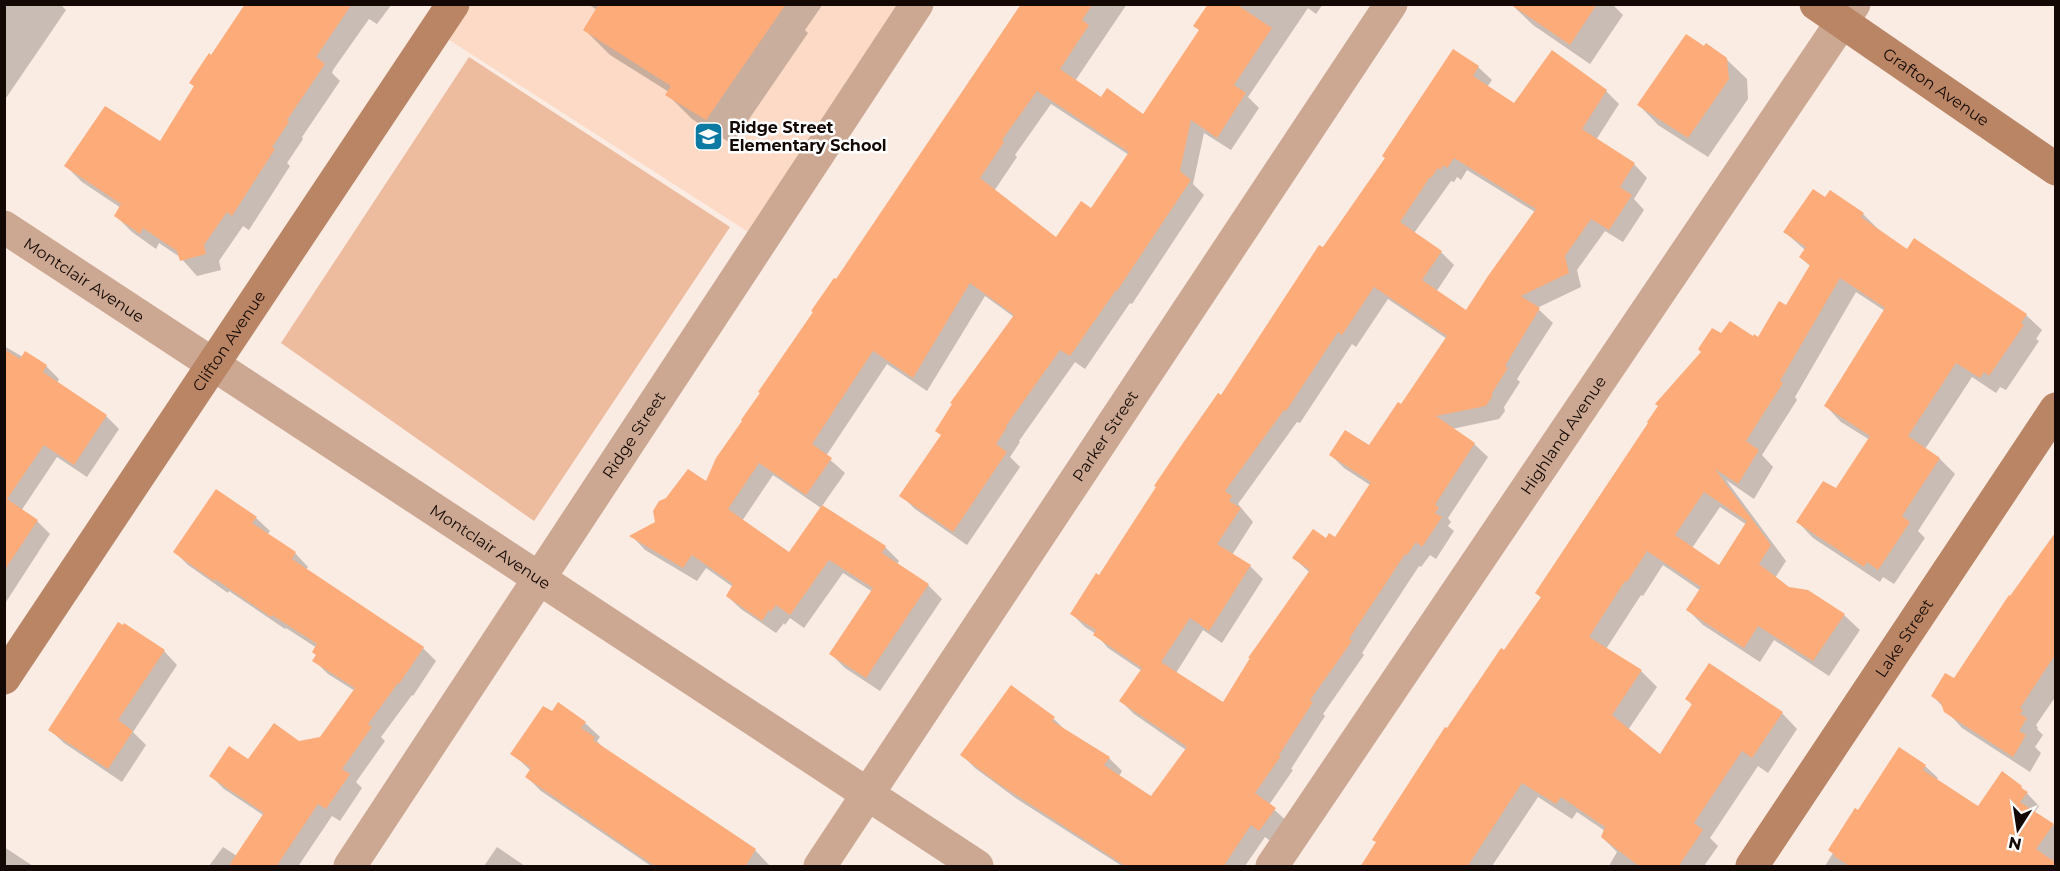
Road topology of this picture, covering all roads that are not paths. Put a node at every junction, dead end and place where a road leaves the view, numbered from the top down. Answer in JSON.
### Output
{"nodes":[{"id":1,"x":453,"y":4,"type":"edge"},
{"id":2,"x":917,"y":4,"type":"edge"},
{"id":3,"x":1391,"y":4,"type":"edge"},
{"id":4,"x":1816,"y":4,"type":"edge"},
{"id":5,"x":1848,"y":13,"type":"edge"},
{"id":6,"x":2055,"y":169,"type":"edge"},
{"id":7,"x":4,"y":227,"type":"edge"},
{"id":8,"x":214,"y":365,"type":"junction"},
{"id":9,"x":2055,"y":409,"type":"edge"},
{"id":10,"x":540,"y":579,"type":"junction"},
{"id":11,"x":4,"y":678,"type":"edge"},
{"id":12,"x":867,"y":795,"type":"junction"},
{"id":13,"x":350,"y":867,"type":"edge"},
{"id":14,"x":820,"y":867,"type":"edge"},
{"id":15,"x":977,"y":867,"type":"edge"},
{"id":16,"x":1272,"y":867,"type":"edge"},
{"id":17,"x":1752,"y":867,"type":"edge"}],
"edges":[{"from":1,"to":8,"type":"street","name":"Clifton Avenue"},
{"from":2,"to":10,"type":"street","name":"Ridge Street"},
{"from":3,"to":12,"type":"street","name":"Parker Street"},
{"from":4,"to":5,"type":"street","name":"Grafton Avenue"},
{"from":5,"to":6,"type":"street","name":"Grafton Avenue"},
{"from":5,"to":16,"type":"street","name":"Highland Avenue"},
{"from":7,"to":8,"type":"street","name":"Montclair Avenue"},
{"from":8,"to":10,"type":"street","name":"Montclair Avenue"},
{"from":8,"to":11,"type":"street","name":"Clifton Avenue"},
{"from":9,"to":17,"type":"street","name":"Lake Street"},
{"from":10,"to":12,"type":"street","name":"Montclair Avenue"},
{"from":10,"to":13,"type":"street","name":"Ridge Street"},
{"from":12,"to":14,"type":"street","name":"Parker Street"},
{"from":12,"to":15,"type":"street","name":"Montclair Avenue"}]}
